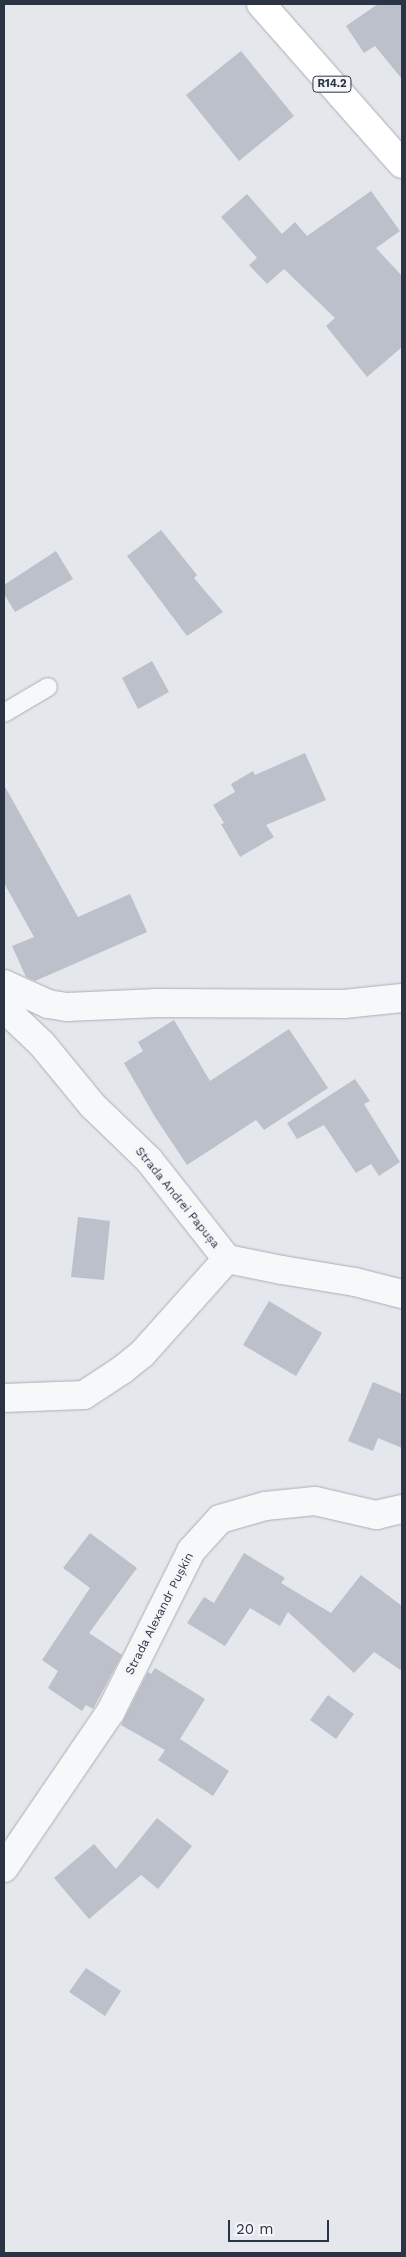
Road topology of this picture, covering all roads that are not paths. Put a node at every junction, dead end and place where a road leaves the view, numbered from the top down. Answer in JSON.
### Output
{"nodes":[{"id":1,"x":261,"y":4,"type":"edge"},
{"id":2,"x":402,"y":164,"type":"edge"},
{"id":3,"x":48,"y":687,"type":"dead end"},
{"id":4,"x":4,"y":713,"type":"edge"},
{"id":5,"x":4,"y":984,"type":"edge"},
{"id":6,"x":402,"y":998,"type":"edge"},
{"id":7,"x":4,"y":1008,"type":"edge"},
{"id":8,"x":227,"y":1259,"type":"junction"},
{"id":9,"x":402,"y":1294,"type":"edge"},
{"id":10,"x":4,"y":1398,"type":"edge"},
{"id":11,"x":402,"y":1509,"type":"edge"},
{"id":12,"x":4,"y":1868,"type":"edge"}],
"edges":[{"from":1,"to":2,"type":"main road","number":"R14.2"},
{"from":3,"to":4,"type":"lane"},
{"from":5,"to":6,"type":"street"},
{"from":7,"to":8,"type":"street","name":"Strada Andrei Papușa"},
{"from":8,"to":9,"type":"street","name":"Strada Andrei Papușa"},
{"from":8,"to":10,"type":"street"},
{"from":11,"to":12,"type":"street","name":"Strada Alexandr Pușkin"}]}
